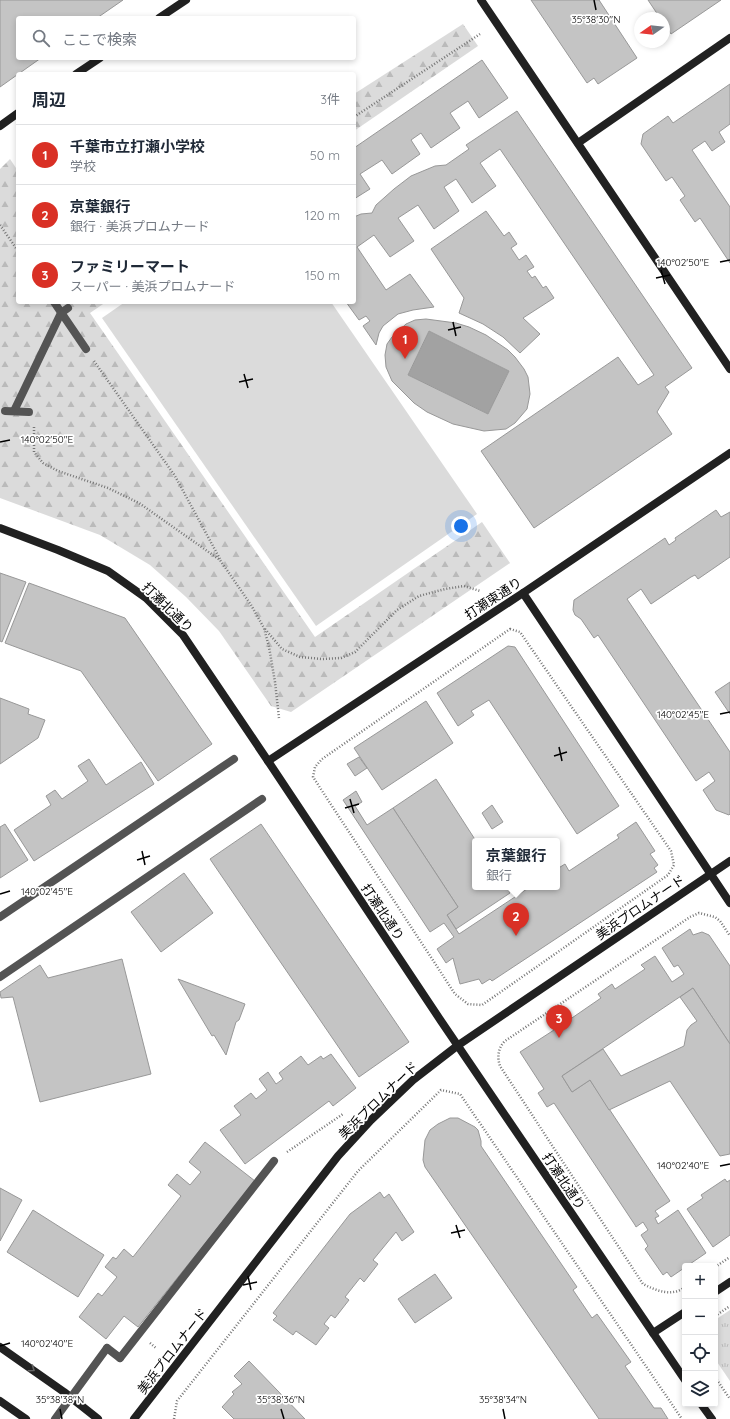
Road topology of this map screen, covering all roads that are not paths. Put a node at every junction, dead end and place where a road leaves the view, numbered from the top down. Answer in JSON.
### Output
{"nodes":[{"id":1,"x":186,"y":0,"type":"edge"},
{"id":2,"x":481,"y":0,"type":"edge"},
{"id":3,"x":162,"y":16,"type":"edge"},
{"id":4,"x":730,"y":38,"type":"edge"},
{"id":5,"x":97,"y":60,"type":"edge"},
{"id":6,"x":79,"y":72,"type":"edge"},
{"id":7,"x":16,"y":114,"type":"edge"},
{"id":8,"x":0,"y":126,"type":"edge"},
{"id":9,"x":578,"y":142,"type":"junction"},
{"id":10,"x":56,"y":304,"type":"edge"},
{"id":11,"x":64,"y":310,"type":"junction"},
{"id":12,"x":86,"y":349,"type":"road end"},
{"id":13,"x":730,"y":369,"type":"edge"},
{"id":14,"x":5,"y":411,"type":"dead end"},
{"id":15,"x":14,"y":411,"type":"junction"},
{"id":16,"x":29,"y":412,"type":"road end"},
{"id":17,"x":730,"y":453,"type":"edge"},
{"id":18,"x":0,"y":528,"type":"edge"},
{"id":19,"x":523,"y":593,"type":"junction"},
{"id":20,"x":234,"y":758,"type":"dead end"},
{"id":21,"x":268,"y":761,"type":"junction"},
{"id":22,"x":262,"y":799,"type":"dead end"},
{"id":23,"x":730,"y":861,"type":"edge"},
{"id":24,"x":710,"y":874,"type":"junction"},
{"id":25,"x":730,"y":903,"type":"edge"},
{"id":26,"x":0,"y":918,"type":"edge"},
{"id":27,"x":0,"y":976,"type":"edge"},
{"id":28,"x":457,"y":1046,"type":"junction"},
{"id":29,"x":274,"y":1161,"type":"road end"},
{"id":30,"x":730,"y":1282,"type":"edge"},
{"id":31,"x":718,"y":1290,"type":"edge"},
{"id":32,"x":682,"y":1314,"type":"edge"},
{"id":33,"x":653,"y":1333,"type":"junction"},
{"id":34,"x":0,"y":1347,"type":"edge"},
{"id":35,"x":682,"y":1376,"type":"edge"},
{"id":36,"x":0,"y":1401,"type":"edge"},
{"id":37,"x":703,"y":1407,"type":"edge"},
{"id":38,"x":26,"y":1419,"type":"edge"},
{"id":39,"x":55,"y":1419,"type":"edge"},
{"id":40,"x":98,"y":1419,"type":"edge"},
{"id":41,"x":134,"y":1419,"type":"edge"},
{"id":42,"x":712,"y":1419,"type":"edge"}],
"edges":[{"from":1,"to":3,"type":"street"},
{"from":2,"to":9,"type":"street"},
{"from":4,"to":9,"type":"street"},
{"from":5,"to":6,"type":"street"},
{"from":7,"to":8,"type":"street"},
{"from":9,"to":13,"type":"street"},
{"from":10,"to":11,"type":"street"},
{"from":11,"to":12,"type":"street"},
{"from":11,"to":15,"type":"street"},
{"from":14,"to":15,"type":"street"},
{"from":15,"to":16,"type":"street"},
{"from":17,"to":19,"type":"street","name":"打瀬東通り"},
{"from":18,"to":21,"type":"street","name":"打瀬北通り"},
{"from":19,"to":21,"type":"street","name":"打瀬東通り"},
{"from":19,"to":24,"type":"street"},
{"from":20,"to":26,"type":"street"},
{"from":21,"to":28,"type":"street","name":"打瀬北通り"},
{"from":22,"to":27,"type":"street"},
{"from":23,"to":24,"type":"street","name":"美浜プロムナード"},
{"from":24,"to":25,"type":"street"},
{"from":24,"to":28,"type":"street","name":"美浜プロムナード"},
{"from":28,"to":33,"type":"street","name":"打瀬北通り"},
{"from":28,"to":41,"type":"street","name":"美浜プロムナード"},
{"from":29,"to":39,"type":"street","bridge":true},
{"from":30,"to":31,"type":"street"},
{"from":32,"to":33,"type":"street"},
{"from":33,"to":35,"type":"street","name":"打瀬北通り"},
{"from":34,"to":40,"type":"street","one_way":true},
{"from":36,"to":38,"type":"street"},
{"from":37,"to":42,"type":"street"}]}
